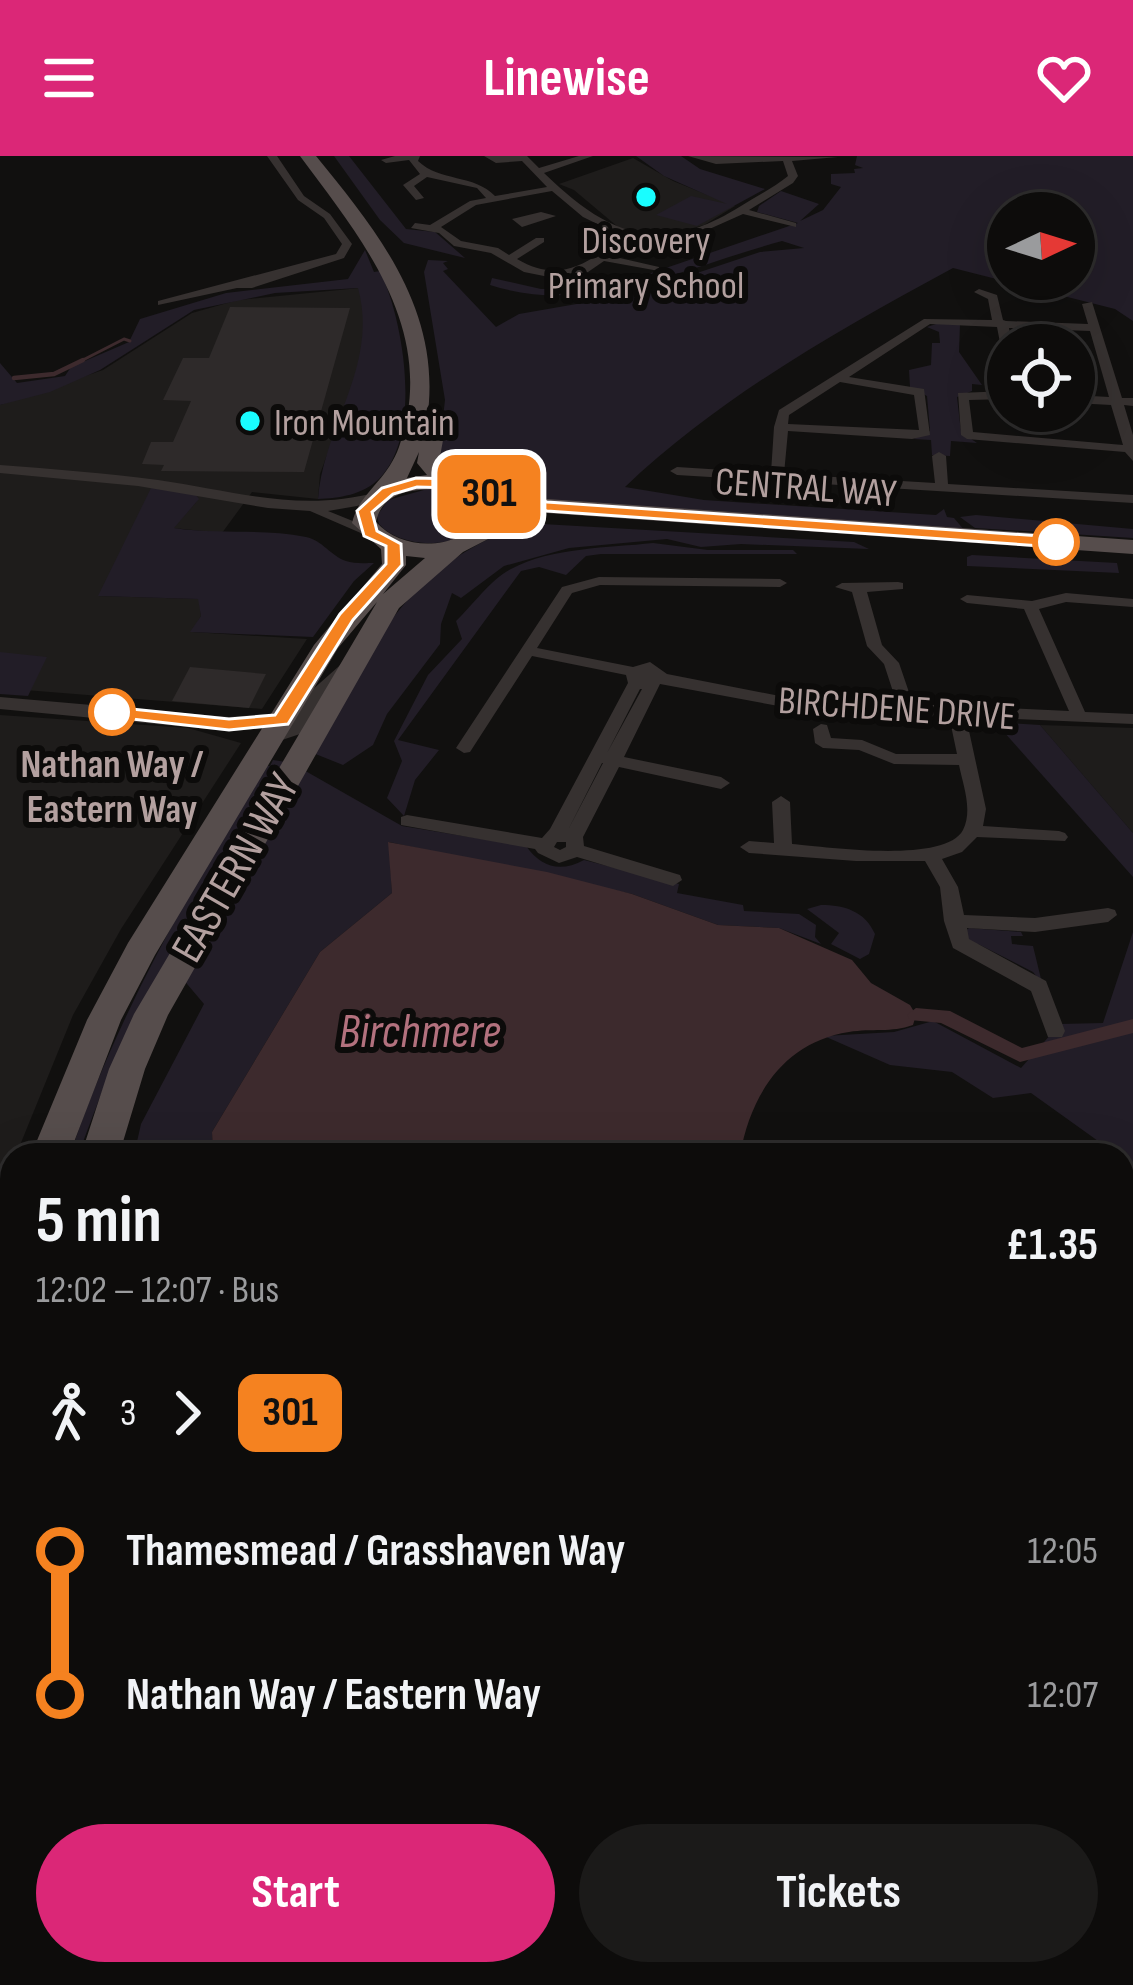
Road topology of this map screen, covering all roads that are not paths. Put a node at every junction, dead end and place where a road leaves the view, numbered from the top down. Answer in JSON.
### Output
{"nodes":[{"id":1,"x":272,"y":156,"type":"edge"},
{"id":2,"x":308,"y":156,"type":"edge"},
{"id":3,"x":327,"y":156,"type":"edge"},
{"id":4,"x":415,"y":156,"type":"edge"},
{"id":5,"x":489,"y":156,"type":"edge"},
{"id":6,"x":588,"y":156,"type":"edge"},
{"id":7,"x":693,"y":156,"type":"edge"},
{"id":8,"x":523,"y":157,"type":"edge"},
{"id":9,"x":785,"y":157,"type":"edge"},
{"id":10,"x":832,"y":157,"type":"edge"},
{"id":11,"x":380,"y":159,"type":"edge"},
{"id":12,"x":537,"y":172,"type":"junction"},
{"id":13,"x":426,"y":174,"type":"junction"},
{"id":14,"x":489,"y":182,"type":"dead end"},
{"id":15,"x":473,"y":184,"type":"junction"},
{"id":16,"x":555,"y":188,"type":"junction"},
{"id":17,"x":491,"y":197,"type":"junction"},
{"id":18,"x":419,"y":199,"type":"dead end"},
{"id":19,"x":584,"y":212,"type":"junction"},
{"id":20,"x":736,"y":213,"type":"junction"},
{"id":21,"x":551,"y":216,"type":"dead end"},
{"id":22,"x":793,"y":225,"type":"dead end"},
{"id":23,"x":415,"y":226,"type":"dead end"},
{"id":24,"x":434,"y":227,"type":"junction"},
{"id":25,"x":630,"y":238,"type":"junction"},
{"id":26,"x":532,"y":249,"type":"dead end"},
{"id":27,"x":511,"y":258,"type":"junction"},
{"id":28,"x":604,"y":258,"type":"junction"},
{"id":29,"x":655,"y":269,"type":"dead end"},
{"id":30,"x":180,"y":282,"type":"dead end"},
{"id":31,"x":979,"y":292,"type":"dead end"},
{"id":32,"x":195,"y":295,"type":"junction"},
{"id":33,"x":162,"y":302,"type":"dead end"},
{"id":34,"x":937,"y":302,"type":"dead end"},
{"id":35,"x":1088,"y":304,"type":"dead end"},
{"id":36,"x":928,"y":321,"type":"junction"},
{"id":37,"x":1000,"y":323,"type":"junction"},
{"id":38,"x":1019,"y":324,"type":"edge"},
{"id":39,"x":1094,"y":324,"type":"edge"},
{"id":40,"x":1095,"y":328,"type":"edge"},
{"id":41,"x":836,"y":378,"type":"junction"},
{"id":42,"x":987,"y":395,"type":"edge"},
{"id":43,"x":1095,"y":400,"type":"edge"},
{"id":44,"x":1117,"y":401,"type":"junction"},
{"id":45,"x":1133,"y":402,"type":"edge"},
{"id":46,"x":780,"y":427,"type":"junction"},
{"id":47,"x":1132,"y":453,"type":"edge"},
{"id":48,"x":939,"y":456,"type":"dead end"},
{"id":49,"x":0,"y":469,"type":"edge"},
{"id":50,"x":676,"y":471,"type":"dead end"},
{"id":51,"x":777,"y":477,"type":"junction"},
{"id":52,"x":446,"y":482,"type":"junction"},
{"id":53,"x":942,"y":488,"type":"junction"},
{"id":54,"x":476,"y":490,"type":"junction"},
{"id":55,"x":383,"y":494,"type":"junction"},
{"id":56,"x":1133,"y":499,"type":"edge"},
{"id":57,"x":306,"y":507,"type":"junction"},
{"id":58,"x":492,"y":526,"type":"junction"},
{"id":59,"x":382,"y":539,"type":"junction"},
{"id":60,"x":1133,"y":547,"type":"edge"},
{"id":61,"x":454,"y":548,"type":"junction"},
{"id":62,"x":1133,"y":557,"type":"edge"},
{"id":63,"x":780,"y":583,"type":"dead end"},
{"id":64,"x":898,"y":586,"type":"dead end"},
{"id":65,"x":967,"y":599,"type":"dead end"},
{"id":66,"x":1133,"y":603,"type":"edge"},
{"id":67,"x":1032,"y":605,"type":"junction"},
{"id":68,"x":525,"y":650,"type":"junction"},
{"id":69,"x":358,"y":654,"type":"junction"},
{"id":70,"x":646,"y":679,"type":"junction"},
{"id":71,"x":0,"y":703,"type":"edge"},
{"id":72,"x":907,"y":710,"type":"junction"},
{"id":73,"x":957,"y":713,"type":"junction"},
{"id":74,"x":1080,"y":718,"type":"junction"},
{"id":75,"x":1133,"y":719,"type":"edge"},
{"id":76,"x":275,"y":729,"type":"junction"},
{"id":77,"x":821,"y":729,"type":"dead end"},
{"id":78,"x":495,"y":739,"type":"dead end"},
{"id":79,"x":606,"y":758,"type":"junction"},
{"id":80,"x":967,"y":760,"type":"junction"},
{"id":81,"x":721,"y":782,"type":"dead end"},
{"id":82,"x":781,"y":802,"type":"dead end"},
{"id":83,"x":406,"y":821,"type":"dead end"},
{"id":84,"x":972,"y":831,"type":"junction"},
{"id":85,"x":1059,"y":837,"type":"dead end"},
{"id":86,"x":563,"y":841,"type":"junction"},
{"id":87,"x":749,"y":847,"type":"dead end"},
{"id":88,"x":782,"y":848,"type":"junction"},
{"id":89,"x":931,"y":855,"type":"junction"},
{"id":90,"x":673,"y":880,"type":"dead end"},
{"id":91,"x":1108,"y":915,"type":"dead end"},
{"id":92,"x":954,"y":921,"type":"junction"},
{"id":93,"x":1055,"y":1030,"type":"dead end"},
{"id":94,"x":54,"y":1143,"type":"edge"},
{"id":95,"x":104,"y":1143,"type":"edge"}],
"edges":[{"from":1,"to":32,"type":"street"},
{"from":2,"to":55,"type":"main road"},
{"from":3,"to":52,"type":"main road"},
{"from":4,"to":11,"type":"street"},
{"from":4,"to":13,"type":"street"},
{"from":5,"to":8,"type":"street"},
{"from":6,"to":12,"type":"street"},
{"from":7,"to":9,"type":"street"},
{"from":8,"to":12,"type":"street"},
{"from":9,"to":10,"type":"street"},
{"from":9,"to":20,"type":"street"},
{"from":12,"to":16,"type":"street"},
{"from":13,"to":15,"type":"street"},
{"from":13,"to":18,"type":"street"},
{"from":14,"to":15,"type":"street"},
{"from":15,"to":17,"type":"street"},
{"from":16,"to":17,"type":"street"},
{"from":16,"to":19,"type":"street"},
{"from":17,"to":24,"type":"street"},
{"from":19,"to":21,"type":"street"},
{"from":19,"to":25,"type":"street"},
{"from":20,"to":22,"type":"street"},
{"from":20,"to":25,"type":"street"},
{"from":23,"to":24,"type":"street"},
{"from":24,"to":27,"type":"street"},
{"from":25,"to":28,"type":"street"},
{"from":26,"to":27,"type":"street"},
{"from":27,"to":28,"type":"street"},
{"from":28,"to":29,"type":"street"},
{"from":30,"to":32,"type":"street"},
{"from":31,"to":37,"type":"street"},
{"from":32,"to":33,"type":"street"},
{"from":34,"to":36,"type":"street"},
{"from":35,"to":39,"type":"street"},
{"from":36,"to":37,"type":"street"},
{"from":36,"to":41,"type":"street"},
{"from":37,"to":38,"type":"street"},
{"from":40,"to":44,"type":"street"},
{"from":41,"to":46,"type":"street"},
{"from":41,"to":46,"type":"street"},
{"from":42,"to":47,"type":"street"},
{"from":43,"to":44,"type":"street"},
{"from":44,"to":45,"type":"street"},
{"from":44,"to":47,"type":"street"},
{"from":46,"to":51,"type":"street"},
{"from":48,"to":53,"type":"street"},
{"from":49,"to":57,"type":"street"},
{"from":50,"to":51,"type":"street"},
{"from":51,"to":53,"type":"street"},
{"from":52,"to":54,"type":"main road","name":"CENTRAL WAY"},
{"from":52,"to":55,"type":"main road"},
{"from":53,"to":56,"type":"street"},
{"from":54,"to":58,"type":"main road"},
{"from":54,"to":60,"type":"main road","name":"CENTRAL WAY"},
{"from":55,"to":57,"type":"street"},
{"from":55,"to":59,"type":"main road","name":"EASTERN WAY"},
{"from":57,"to":59,"type":"street"},
{"from":58,"to":61,"type":"main road","name":"EASTERN WAY"},
{"from":58,"to":62,"type":"main road","name":"CENTRAL WAY"},
{"from":59,"to":61,"type":"main road"},
{"from":59,"to":76,"type":"main road","name":"EASTERN WAY"},
{"from":61,"to":69,"type":"main road","name":"EASTERN WAY"},
{"from":63,"to":68,"type":"street"},
{"from":64,"to":72,"type":"street"},
{"from":65,"to":67,"type":"street"},
{"from":66,"to":67,"type":"street"},
{"from":67,"to":74,"type":"street"},
{"from":68,"to":70,"type":"street","name":"BIRCHDENE DRIVE"},
{"from":68,"to":78,"type":"street"},
{"from":69,"to":76,"type":"street"},
{"from":69,"to":95,"type":"main road","name":"EASTERN WAY"},
{"from":70,"to":72,"type":"street","name":"BIRCHDENE DRIVE"},
{"from":70,"to":79,"type":"street"},
{"from":71,"to":76,"type":"street"},
{"from":72,"to":73,"type":"street","name":"BIRCHDENE DRIVE"},
{"from":73,"to":74,"type":"street","name":"BIRCHDENE DRIVE"},
{"from":73,"to":80,"type":"street"},
{"from":74,"to":75,"type":"street","name":"BIRCHDENE DRIVE"},
{"from":76,"to":94,"type":"main road","name":"EASTERN WAY"},
{"from":77,"to":80,"type":"street"},
{"from":79,"to":81,"type":"street"},
{"from":79,"to":86,"type":"street"},
{"from":80,"to":84,"type":"street"},
{"from":82,"to":88,"type":"street"},
{"from":83,"to":86,"type":"street"},
{"from":84,"to":85,"type":"street"},
{"from":84,"to":89,"type":"street"},
{"from":86,"to":90,"type":"street"},
{"from":87,"to":88,"type":"street"},
{"from":88,"to":89,"type":"street"},
{"from":89,"to":92,"type":"street"},
{"from":91,"to":92,"type":"street"},
{"from":92,"to":93,"type":"street"}]}
